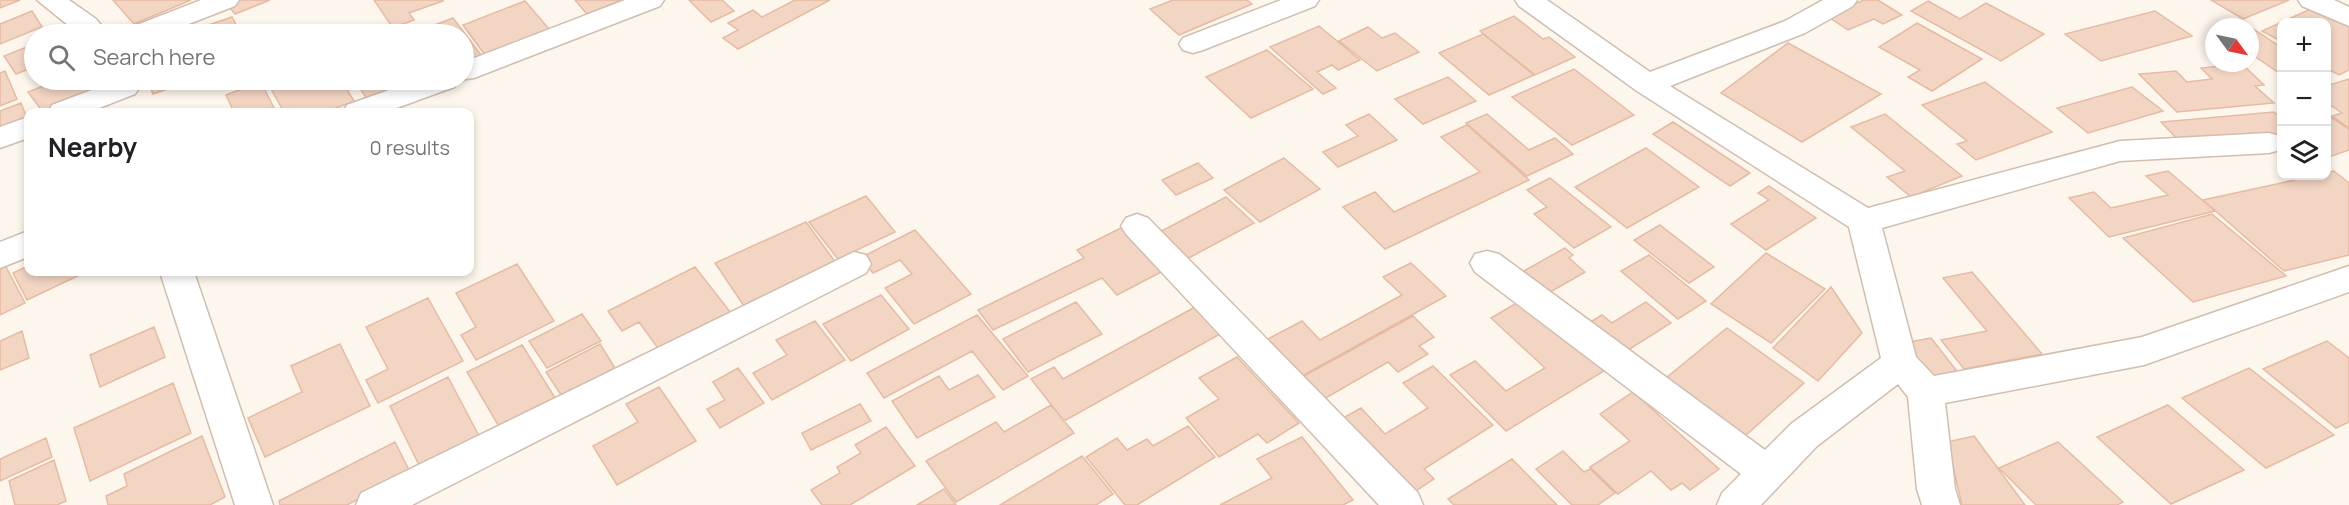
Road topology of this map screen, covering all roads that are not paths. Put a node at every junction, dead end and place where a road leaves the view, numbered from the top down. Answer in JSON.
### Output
{"nodes":[{"id":1,"x":51,"y":0,"type":"edge"},
{"id":2,"x":225,"y":0,"type":"edge"},
{"id":3,"x":650,"y":0,"type":"edge"},
{"id":4,"x":1305,"y":0,"type":"edge"},
{"id":5,"x":1529,"y":0,"type":"edge"},
{"id":6,"x":1843,"y":0,"type":"edge"},
{"id":7,"x":2312,"y":0,"type":"edge"},
{"id":8,"x":2349,"y":18,"type":"edge"},
{"id":9,"x":85,"y":24,"type":"edge"},
{"id":10,"x":164,"y":24,"type":"edge"},
{"id":11,"x":1193,"y":44,"type":"dead end"},
{"id":12,"x":474,"y":68,"type":"edge"},
{"id":13,"x":1647,"y":84,"type":"junction"},
{"id":14,"x":417,"y":90,"type":"edge"},
{"id":15,"x":125,"y":93,"type":"edge"},
{"id":16,"x":76,"y":108,"type":"edge"},
{"id":17,"x":369,"y":108,"type":"edge"},
{"id":18,"x":24,"y":129,"type":"edge"},
{"id":19,"x":0,"y":138,"type":"edge"},
{"id":20,"x":2269,"y":143,"type":"dead end"},
{"id":21,"x":1864,"y":221,"type":"junction"},
{"id":22,"x":1137,"y":226,"type":"dead end"},
{"id":23,"x":24,"y":245,"type":"edge"},
{"id":24,"x":0,"y":256,"type":"edge"},
{"id":25,"x":1487,"y":263,"type":"dead end"},
{"id":26,"x":854,"y":264,"type":"dead end"},
{"id":27,"x":178,"y":276,"type":"edge"},
{"id":28,"x":2349,"y":279,"type":"edge"},
{"id":29,"x":1900,"y":363,"type":"junction"},
{"id":30,"x":1926,"y":392,"type":"junction"},
{"id":31,"x":1768,"y":473,"type":"junction"},
{"id":32,"x":254,"y":505,"type":"edge"},
{"id":33,"x":375,"y":505,"type":"edge"},
{"id":34,"x":1404,"y":505,"type":"edge"},
{"id":35,"x":1736,"y":505,"type":"edge"},
{"id":36,"x":1941,"y":505,"type":"edge"}],
"edges":[{"from":1,"to":9,"type":"street"},
{"from":2,"to":10,"type":"street"},
{"from":3,"to":12,"type":"street"},
{"from":4,"to":11,"type":"street"},
{"from":5,"to":13,"type":"street"},
{"from":6,"to":13,"type":"street"},
{"from":7,"to":8,"type":"street"},
{"from":13,"to":21,"type":"street"},
{"from":14,"to":17,"type":"street"},
{"from":15,"to":16,"type":"street"},
{"from":18,"to":19,"type":"street"},
{"from":20,"to":21,"type":"street"},
{"from":21,"to":29,"type":"street"},
{"from":22,"to":34,"type":"street"},
{"from":23,"to":24,"type":"street"},
{"from":25,"to":31,"type":"street"},
{"from":26,"to":33,"type":"street"},
{"from":27,"to":32,"type":"street"},
{"from":28,"to":30,"type":"street"},
{"from":29,"to":30,"type":"street"},
{"from":29,"to":31,"type":"street"},
{"from":30,"to":36,"type":"street"},
{"from":31,"to":35,"type":"street"}]}
